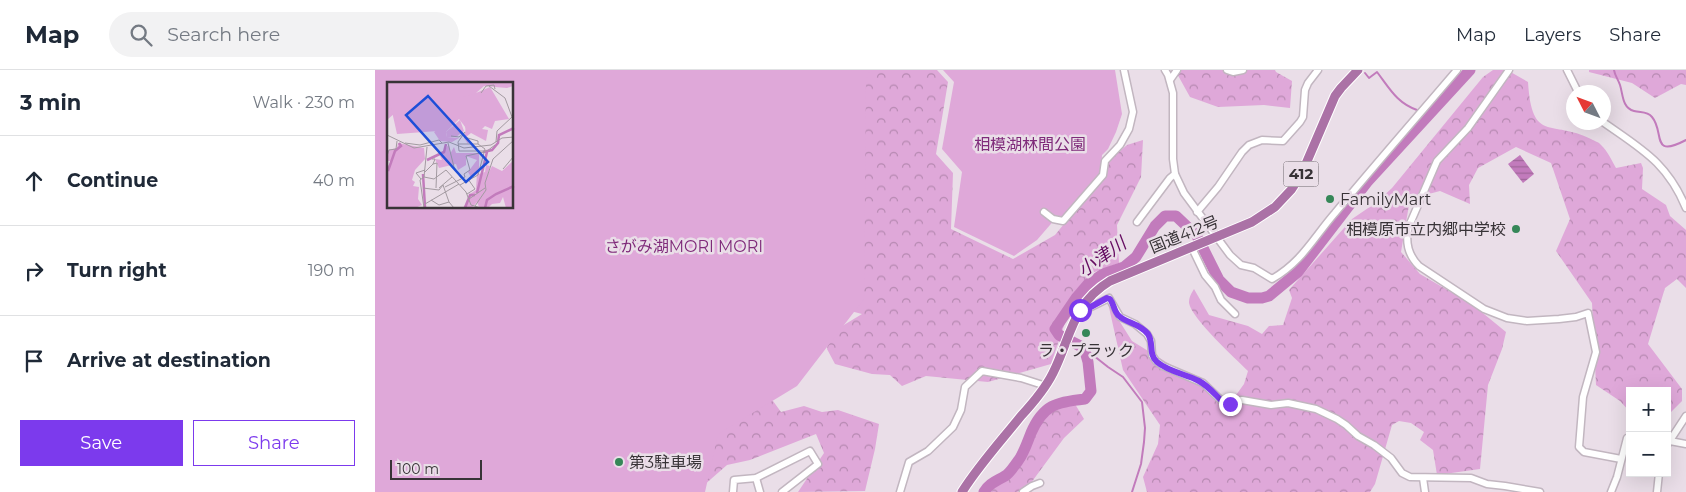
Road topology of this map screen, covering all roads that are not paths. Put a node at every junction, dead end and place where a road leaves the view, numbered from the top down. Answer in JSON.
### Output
{"nodes":[{"id":1,"x":1124,"y":70,"type":"edge"},
{"id":2,"x":1165,"y":70,"type":"edge"},
{"id":3,"x":1177,"y":70,"type":"edge"},
{"id":4,"x":1227,"y":70,"type":"edge"},
{"id":5,"x":1243,"y":70,"type":"edge"},
{"id":6,"x":1318,"y":70,"type":"edge"},
{"id":7,"x":1358,"y":70,"type":"edge"},
{"id":8,"x":1457,"y":70,"type":"edge"},
{"id":9,"x":1509,"y":70,"type":"edge"},
{"id":10,"x":1567,"y":70,"type":"edge"},
{"id":11,"x":1170,"y":80,"type":"junction"},
{"id":12,"x":1574,"y":85,"type":"edge"},
{"id":13,"x":1611,"y":127,"type":"edge"},
{"id":14,"x":1175,"y":174,"type":"junction"},
{"id":15,"x":1686,"y":208,"type":"edge"},
{"id":16,"x":1044,"y":212,"type":"dead end"},
{"id":17,"x":1197,"y":212,"type":"junction"},
{"id":18,"x":1137,"y":222,"type":"dead end"},
{"id":19,"x":1216,"y":238,"type":"junction"},
{"id":20,"x":1194,"y":247,"type":"junction"},
{"id":21,"x":1080,"y":310,"type":"junction"},
{"id":22,"x":1235,"y":314,"type":"dead end"},
{"id":23,"x":1046,"y":386,"type":"junction"},
{"id":24,"x":1686,"y":416,"type":"edge"},
{"id":25,"x":1671,"y":438,"type":"edge"},
{"id":26,"x":1626,"y":442,"type":"edge"},
{"id":27,"x":1671,"y":443,"type":"edge"},
{"id":28,"x":1686,"y":444,"type":"edge"},
{"id":29,"x":1621,"y":459,"type":"junction"},
{"id":30,"x":1659,"y":477,"type":"edge"},
{"id":31,"x":756,"y":478,"type":"junction"},
{"id":32,"x":1423,"y":478,"type":"junction"},
{"id":33,"x":1040,"y":483,"type":"dead end"},
{"id":34,"x":733,"y":492,"type":"edge"},
{"id":35,"x":760,"y":492,"type":"edge"},
{"id":36,"x":782,"y":492,"type":"edge"},
{"id":37,"x":900,"y":492,"type":"edge"},
{"id":38,"x":962,"y":492,"type":"edge"},
{"id":39,"x":1023,"y":492,"type":"edge"},
{"id":40,"x":1425,"y":492,"type":"edge"},
{"id":41,"x":1540,"y":492,"type":"edge"},
{"id":42,"x":1611,"y":492,"type":"edge"},
{"id":43,"x":1657,"y":492,"type":"edge"}],
"edges":[{"from":1,"to":16,"type":"street"},
{"from":2,"to":11,"type":"street"},
{"from":3,"to":11,"type":"street"},
{"from":4,"to":5,"type":"street"},
{"from":6,"to":17,"type":"street"},
{"from":7,"to":19,"type":"highway","name":"国道412号","number":"412"},
{"from":8,"to":19,"type":"street"},
{"from":9,"to":29,"type":"street"},
{"from":10,"to":12,"type":"street"},
{"from":11,"to":14,"type":"street"},
{"from":13,"to":15,"type":"street"},
{"from":14,"to":17,"type":"street"},
{"from":14,"to":18,"type":"street"},
{"from":17,"to":19,"type":"street"},
{"from":19,"to":20,"type":"highway","name":"国道412号","number":"412"},
{"from":20,"to":21,"type":"highway","name":"国道412号","number":"412"},
{"from":20,"to":22,"type":"street"},
{"from":21,"to":23,"type":"highway","name":"国道412号","number":"412"},
{"from":21,"to":32,"type":"street"},
{"from":23,"to":37,"type":"street"},
{"from":23,"to":38,"type":"highway","name":"国道412号","number":"412"},
{"from":24,"to":25,"type":"street"},
{"from":26,"to":29,"type":"street"},
{"from":27,"to":28,"type":"street"},
{"from":29,"to":42,"type":"street"},
{"from":30,"to":43,"type":"street"},
{"from":31,"to":34,"type":"street"},
{"from":31,"to":35,"type":"street"},
{"from":31,"to":36,"type":"street"},
{"from":32,"to":40,"type":"street"},
{"from":32,"to":41,"type":"street"},
{"from":33,"to":39,"type":"street"}]}
